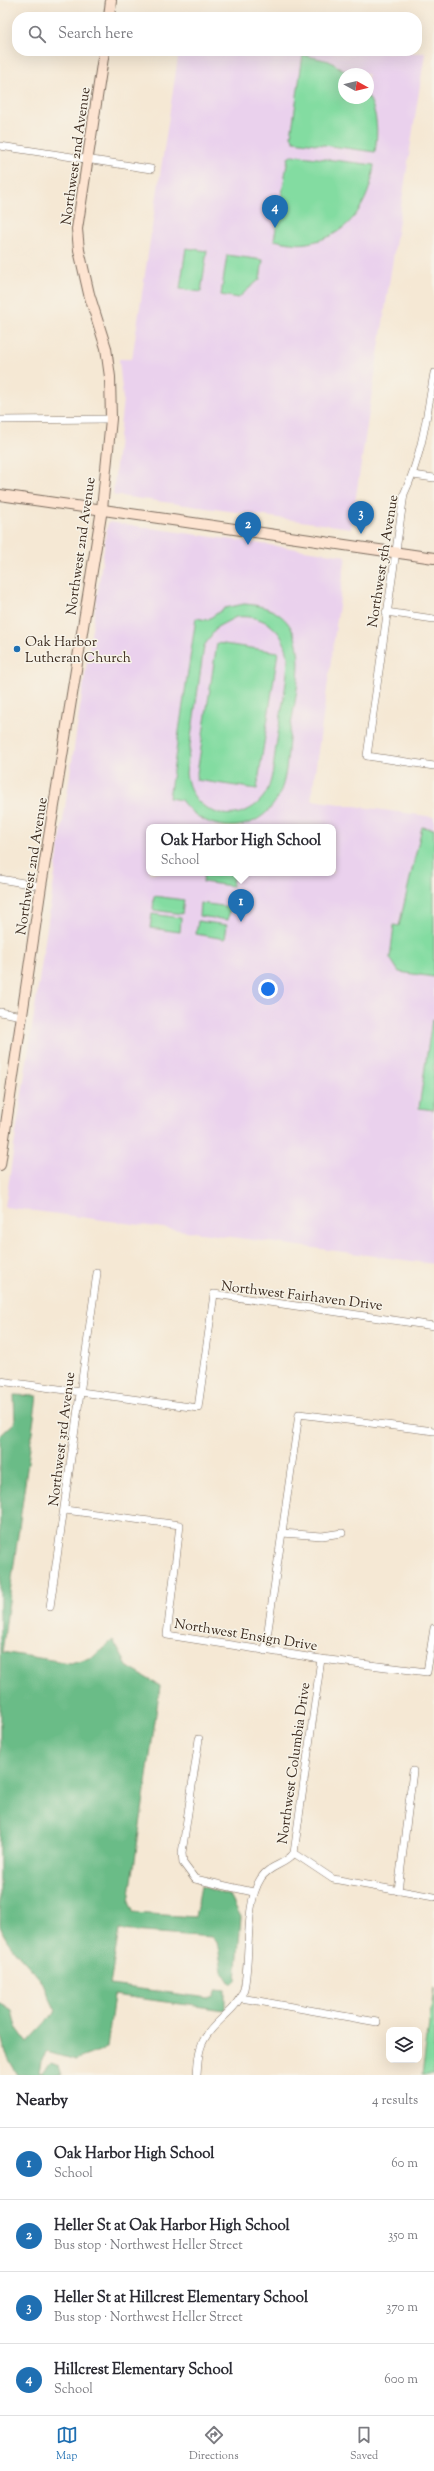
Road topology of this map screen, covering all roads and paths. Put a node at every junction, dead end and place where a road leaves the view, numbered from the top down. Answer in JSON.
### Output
{"nodes":[{"id":1,"x":111,"y":0,"type":"edge"},
{"id":2,"x":110,"y":12,"type":"edge"},
{"id":3,"x":103,"y":56,"type":"edge"},
{"id":4,"x":0,"y":146,"type":"edge"},
{"id":5,"x":89,"y":159,"type":"junction"},
{"id":6,"x":151,"y":169,"type":"dead end"},
{"id":7,"x":434,"y":373,"type":"edge"},
{"id":8,"x":111,"y":419,"type":"junction"},
{"id":9,"x":0,"y":420,"type":"edge"},
{"id":10,"x":413,"y":475,"type":"junction"},
{"id":11,"x":434,"y":478,"type":"edge"},
{"id":12,"x":0,"y":495,"type":"edge"},
{"id":13,"x":102,"y":509,"type":"junction"},
{"id":14,"x":395,"y":552,"type":"junction"},
{"id":15,"x":434,"y":558,"type":"edge"},
{"id":16,"x":386,"y":612,"type":"junction"},
{"id":17,"x":434,"y":619,"type":"edge"},
{"id":18,"x":434,"y":766,"type":"edge"},
{"id":19,"x":0,"y":879,"type":"edge"},
{"id":20,"x":41,"y":886,"type":"junction"},
{"id":21,"x":0,"y":1012,"type":"edge"},
{"id":22,"x":22,"y":1016,"type":"junction"},
{"id":23,"x":0,"y":1165,"type":"edge"},
{"id":24,"x":97,"y":1273,"type":"dead end"},
{"id":25,"x":434,"y":1326,"type":"edge"},
{"id":26,"x":0,"y":1381,"type":"edge"},
{"id":27,"x":80,"y":1393,"type":"junction"},
{"id":28,"x":434,"y":1431,"type":"edge"},
{"id":29,"x":65,"y":1510,"type":"junction"},
{"id":30,"x":282,"y":1533,"type":"junction"},
{"id":31,"x":342,"y":1533,"type":"dead end"},
{"id":32,"x":50,"y":1607,"type":"dead end"},
{"id":33,"x":434,"y":1628,"type":"edge"},
{"id":34,"x":265,"y":1651,"type":"junction"},
{"id":35,"x":321,"y":1659,"type":"junction"},
{"id":36,"x":199,"y":1739,"type":"dead end"},
{"id":37,"x":413,"y":1771,"type":"dead end"},
{"id":38,"x":294,"y":1852,"type":"junction"},
{"id":39,"x":398,"y":1891,"type":"junction"},
{"id":40,"x":253,"y":1892,"type":"junction"},
{"id":41,"x":434,"y":1897,"type":"edge"},
{"id":42,"x":241,"y":1998,"type":"junction"},
{"id":43,"x":377,"y":2022,"type":"dead end"},
{"id":44,"x":197,"y":2075,"type":"edge"}],
"edges":[{"from":1,"to":2,"type":"street"},
{"from":3,"to":5,"type":"street","name":"Northwest 2nd Avenue"},
{"from":4,"to":5,"type":"street"},
{"from":5,"to":6,"type":"street"},
{"from":5,"to":8,"type":"street","name":"Northwest 2nd Avenue"},
{"from":7,"to":10,"type":"street","name":"Northwest 5th Avenue"},
{"from":8,"to":9,"type":"street"},
{"from":8,"to":13,"type":"street","name":"Northwest 2nd Avenue"},
{"from":10,"to":11,"type":"street"},
{"from":10,"to":14,"type":"street","name":"Northwest 5th Avenue"},
{"from":12,"to":13,"type":"street"},
{"from":13,"to":14,"type":"street"},
{"from":13,"to":20,"type":"street","name":"Northwest 2nd Avenue"},
{"from":14,"to":15,"type":"street"},
{"from":14,"to":16,"type":"street","name":"Northwest 5th Avenue"},
{"from":16,"to":17,"type":"street"},
{"from":16,"to":18,"type":"street","name":"Northwest 5th Avenue"},
{"from":19,"to":20,"type":"street"},
{"from":20,"to":22,"type":"street","name":"Northwest 2nd Avenue"},
{"from":21,"to":22,"type":"street"},
{"from":22,"to":23,"type":"street","name":"Northwest 2nd Avenue"},
{"from":24,"to":27,"type":"street","name":"Northwest 3rd Avenue"},
{"from":25,"to":27,"type":"street","name":"Northwest Fairhaven Drive"},
{"from":26,"to":27,"type":"street","name":"Northwest Fairhaven Drive"},
{"from":27,"to":29,"type":"street","name":"Northwest 3rd Avenue"},
{"from":28,"to":30,"type":"street"},
{"from":29,"to":32,"type":"street","name":"Northwest 3rd Avenue"},
{"from":29,"to":34,"type":"street","name":"Northwest Ensign Drive"},
{"from":30,"to":31,"type":"street"},
{"from":30,"to":34,"type":"street"},
{"from":33,"to":35,"type":"street","name":"Northwest Ensign Drive"},
{"from":34,"to":35,"type":"street","name":"Northwest Ensign Drive"},
{"from":35,"to":38,"type":"street","name":"Northwest Columbia Drive"},
{"from":36,"to":40,"type":"street"},
{"from":37,"to":39,"type":"street"},
{"from":38,"to":39,"type":"street"},
{"from":38,"to":40,"type":"street","name":"Northwest Columbia Drive"},
{"from":39,"to":41,"type":"street"},
{"from":40,"to":42,"type":"street","name":"Northwest Columbia Drive"},
{"from":42,"to":43,"type":"street"},
{"from":42,"to":44,"type":"street","name":"Northwest Columbia Drive"}]}
